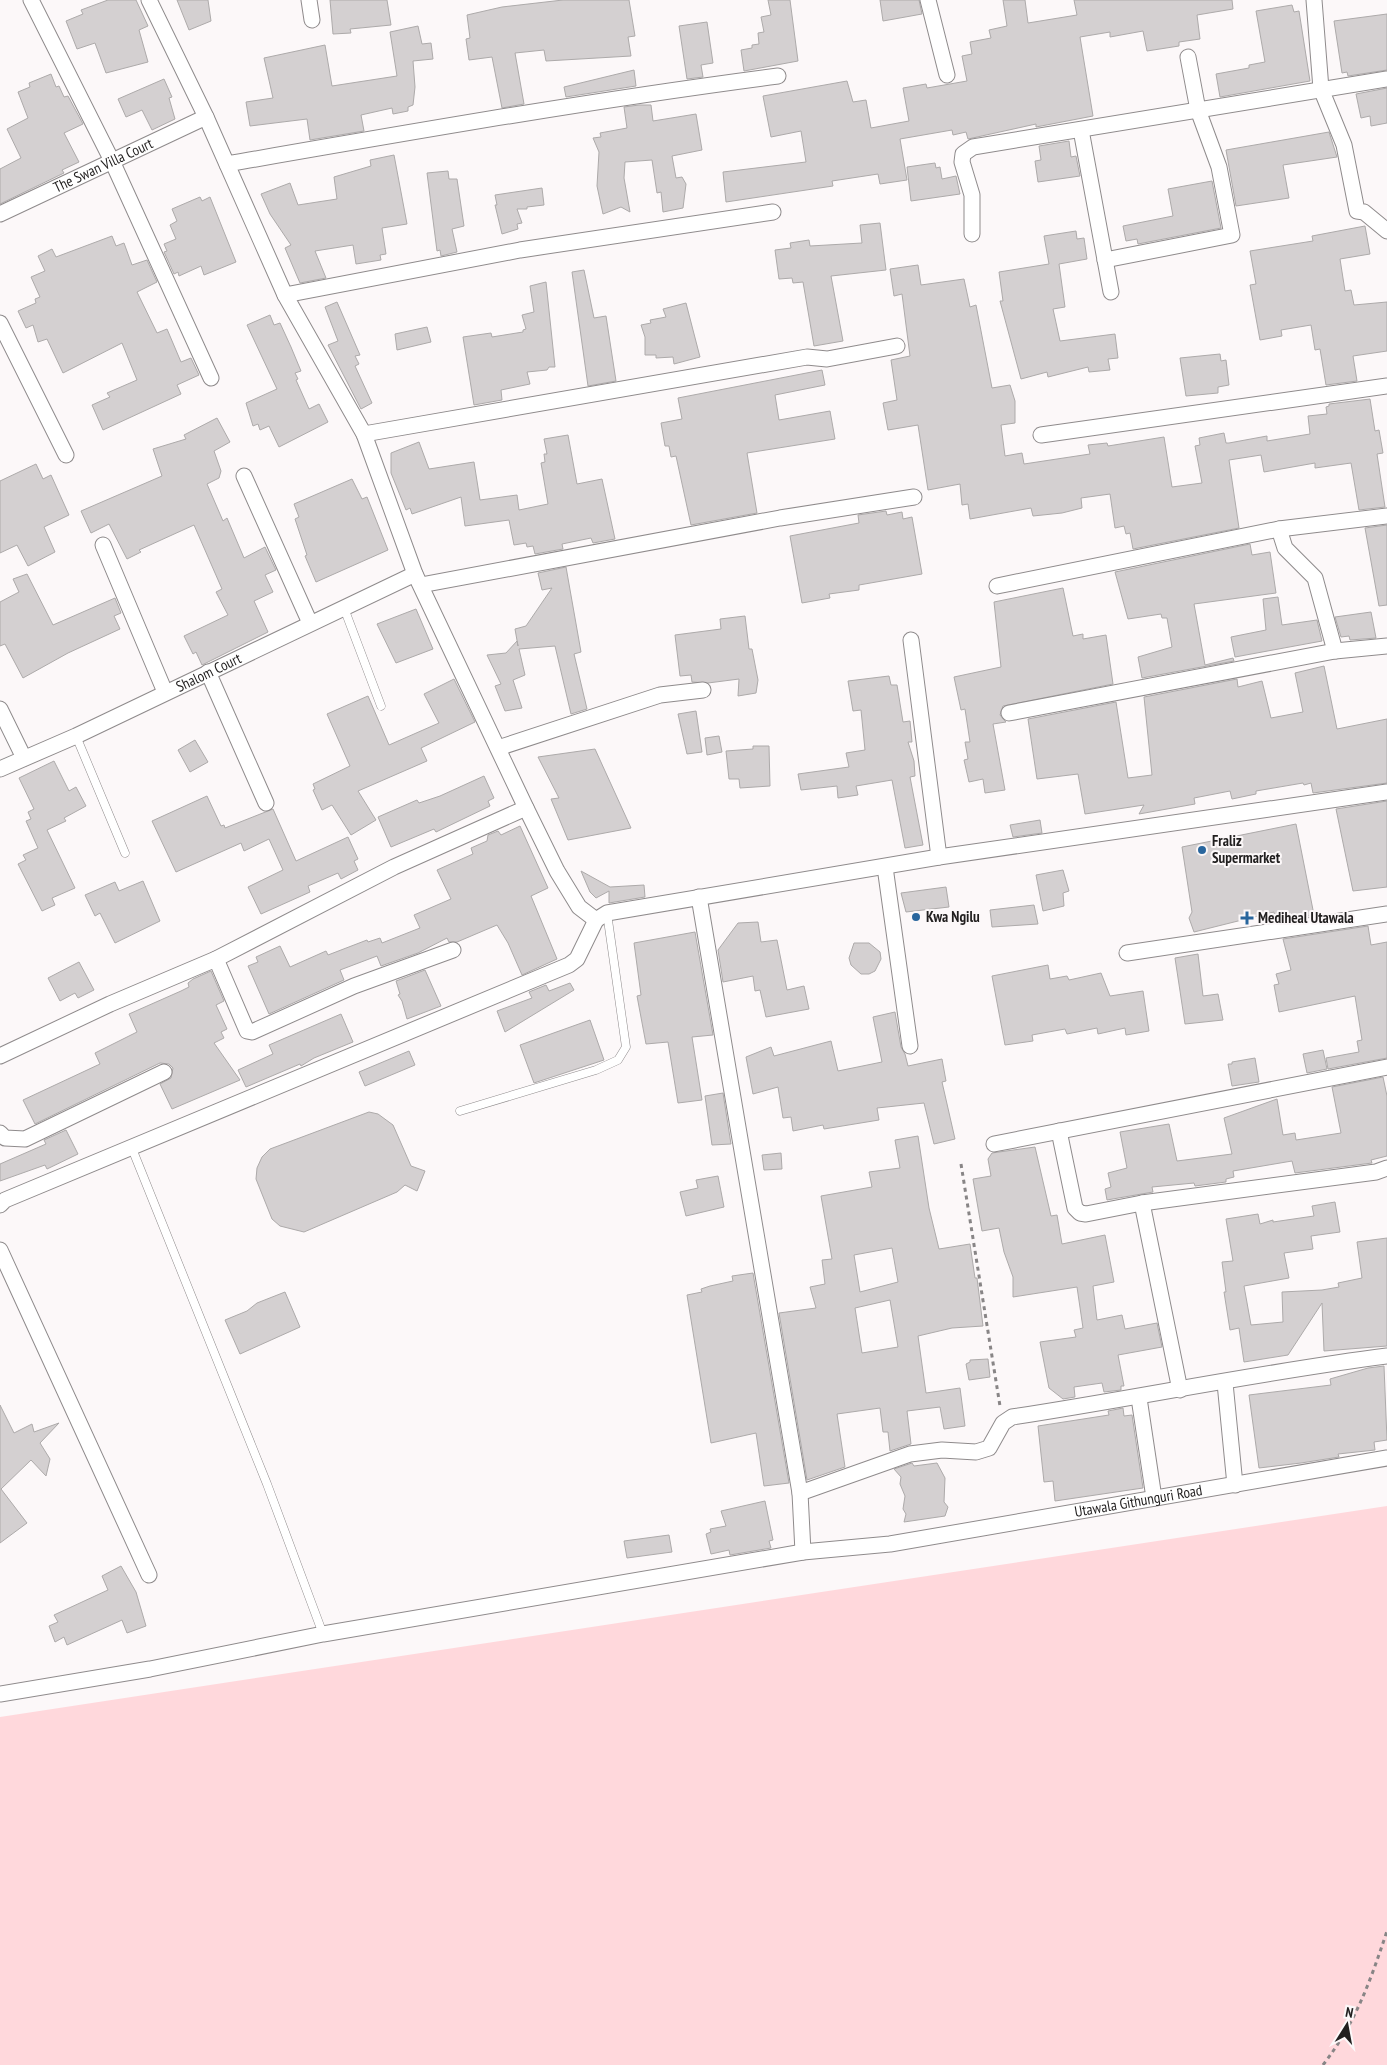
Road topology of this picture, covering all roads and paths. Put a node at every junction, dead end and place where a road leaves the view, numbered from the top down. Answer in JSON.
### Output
{"nodes":[{"id":1,"x":31,"y":0,"type":"edge"},
{"id":2,"x":149,"y":0,"type":"edge"},
{"id":3,"x":309,"y":0,"type":"edge"},
{"id":4,"x":928,"y":0,"type":"edge"},
{"id":5,"x":1314,"y":0,"type":"edge"},
{"id":6,"x":312,"y":20,"type":"dead end"},
{"id":7,"x":1188,"y":57,"type":"dead end"},
{"id":8,"x":778,"y":76,"type":"dead end"},
{"id":9,"x":947,"y":76,"type":"dead end"},
{"id":10,"x":1387,"y":80,"type":"edge"},
{"id":11,"x":1321,"y":89,"type":"junction"},
{"id":12,"x":1198,"y":110,"type":"junction"},
{"id":13,"x":206,"y":117,"type":"junction"},
{"id":14,"x":1081,"y":130,"type":"junction"},
{"id":15,"x":112,"y":161,"type":"junction"},
{"id":16,"x":227,"y":164,"type":"junction"},
{"id":17,"x":773,"y":212,"type":"dead end"},
{"id":18,"x":0,"y":214,"type":"edge"},
{"id":19,"x":1387,"y":231,"type":"edge"},
{"id":20,"x":972,"y":234,"type":"dead end"},
{"id":21,"x":1105,"y":260,"type":"junction"},
{"id":22,"x":1111,"y":292,"type":"dead end"},
{"id":23,"x":285,"y":295,"type":"junction"},
{"id":24,"x":0,"y":323,"type":"edge"},
{"id":25,"x":897,"y":346,"type":"dead end"},
{"id":26,"x":211,"y":378,"type":"dead end"},
{"id":27,"x":1387,"y":386,"type":"edge"},
{"id":28,"x":364,"y":434,"type":"junction"},
{"id":29,"x":1041,"y":434,"type":"dead end"},
{"id":30,"x":66,"y":455,"type":"dead end"},
{"id":31,"x":244,"y":476,"type":"dead end"},
{"id":32,"x":914,"y":497,"type":"dead end"},
{"id":33,"x":1387,"y":516,"type":"edge"},
{"id":34,"x":1279,"y":529,"type":"junction"},
{"id":35,"x":103,"y":546,"type":"dead end"},
{"id":36,"x":418,"y":579,"type":"junction"},
{"id":37,"x":997,"y":586,"type":"dead end"},
{"id":38,"x":344,"y":608,"type":"junction"},
{"id":39,"x":310,"y":623,"type":"junction"},
{"id":40,"x":911,"y":640,"type":"dead end"},
{"id":41,"x":1387,"y":646,"type":"edge"},
{"id":42,"x":1336,"y":651,"type":"junction"},
{"id":43,"x":208,"y":672,"type":"junction"},
{"id":44,"x":703,"y":690,"type":"dead end"},
{"id":45,"x":165,"y":692,"type":"junction"},
{"id":46,"x":381,"y":706,"type":"dead end"},
{"id":47,"x":0,"y":709,"type":"edge"},
{"id":48,"x":1009,"y":713,"type":"dead end"},
{"id":49,"x":76,"y":736,"type":"junction"},
{"id":50,"x":498,"y":748,"type":"junction"},
{"id":51,"x":24,"y":758,"type":"junction"},
{"id":52,"x":0,"y":769,"type":"edge"},
{"id":53,"x":1387,"y":792,"type":"edge"},
{"id":54,"x":266,"y":803,"type":"dead end"},
{"id":55,"x":526,"y":808,"type":"junction"},
{"id":56,"x":125,"y":853,"type":"dead end"},
{"id":57,"x":938,"y":857,"type":"junction"},
{"id":58,"x":885,"y":866,"type":"junction"},
{"id":59,"x":699,"y":897,"type":"junction"},
{"id":60,"x":1387,"y":914,"type":"edge"},
{"id":61,"x":602,"y":916,"type":"junction"},
{"id":62,"x":453,"y":950,"type":"dead end"},
{"id":63,"x":1127,"y":953,"type":"dead end"},
{"id":64,"x":216,"y":959,"type":"junction"},
{"id":65,"x":910,"y":1046,"type":"dead end"},
{"id":66,"x":0,"y":1056,"type":"edge"},
{"id":67,"x":1387,"y":1067,"type":"edge"},
{"id":68,"x":164,"y":1072,"type":"dead end"},
{"id":69,"x":460,"y":1112,"type":"dead end"},
{"id":70,"x":1059,"y":1131,"type":"junction"},
{"id":71,"x":0,"y":1133,"type":"edge"},
{"id":72,"x":994,"y":1144,"type":"dead end"},
{"id":73,"x":131,"y":1146,"type":"junction"},
{"id":74,"x":961,"y":1164,"type":"dead end"},
{"id":75,"x":1387,"y":1168,"type":"edge"},
{"id":76,"x":1142,"y":1203,"type":"junction"},
{"id":77,"x":0,"y":1205,"type":"edge"},
{"id":78,"x":0,"y":1250,"type":"edge"},
{"id":79,"x":1387,"y":1356,"type":"edge"},
{"id":80,"x":1225,"y":1383,"type":"junction"},
{"id":81,"x":1180,"y":1390,"type":"junction"},
{"id":82,"x":1139,"y":1398,"type":"junction"},
{"id":83,"x":1003,"y":1423,"type":"junction"},
{"id":84,"x":1387,"y":1458,"type":"edge"},
{"id":85,"x":1235,"y":1485,"type":"junction"},
{"id":86,"x":800,"y":1493,"type":"junction"},
{"id":87,"x":1154,"y":1498,"type":"junction"},
{"id":88,"x":803,"y":1552,"type":"junction"},
{"id":89,"x":150,"y":1575,"type":"dead end"},
{"id":90,"x":324,"y":1634,"type":"junction"},
{"id":91,"x":0,"y":1694,"type":"edge"},
{"id":92,"x":1387,"y":1931,"type":"edge"},
{"id":93,"x":1323,"y":2065,"type":"edge"}],
"edges":[{"from":1,"to":15,"type":"street"},
{"from":2,"to":13,"type":"street"},
{"from":3,"to":6,"type":"street"},
{"from":4,"to":9,"type":"street"},
{"from":5,"to":11,"type":"street"},
{"from":7,"to":12,"type":"street"},
{"from":8,"to":16,"type":"street"},
{"from":10,"to":11,"type":"street"},
{"from":11,"to":12,"type":"street"},
{"from":11,"to":19,"type":"street"},
{"from":12,"to":14,"type":"street"},
{"from":12,"to":21,"type":"street"},
{"from":13,"to":15,"type":"street","name":"The Swan Villa Court"},
{"from":13,"to":16,"type":"street"},
{"from":14,"to":20,"type":"street"},
{"from":14,"to":21,"type":"street"},
{"from":15,"to":18,"type":"street","name":"The Swan Villa Court"},
{"from":15,"to":26,"type":"street"},
{"from":16,"to":23,"type":"street"},
{"from":17,"to":23,"type":"street"},
{"from":21,"to":22,"type":"street"},
{"from":23,"to":28,"type":"street"},
{"from":24,"to":30,"type":"street"},
{"from":25,"to":28,"type":"street"},
{"from":27,"to":29,"type":"street"},
{"from":28,"to":36,"type":"street"},
{"from":31,"to":39,"type":"street"},
{"from":32,"to":36,"type":"street","name":"Shalom Court"},
{"from":33,"to":34,"type":"street"},
{"from":34,"to":37,"type":"street"},
{"from":34,"to":42,"type":"street"},
{"from":35,"to":45,"type":"street"},
{"from":36,"to":38,"type":"street","name":"Shalom Court"},
{"from":36,"to":50,"type":"street"},
{"from":38,"to":39,"type":"street","name":"Shalom Court"},
{"from":38,"to":46,"type":"lane"},
{"from":39,"to":43,"type":"street","name":"Shalom Court"},
{"from":40,"to":57,"type":"street"},
{"from":41,"to":42,"type":"street"},
{"from":42,"to":48,"type":"street"},
{"from":43,"to":45,"type":"street","name":"Shalom Court"},
{"from":43,"to":54,"type":"street"},
{"from":44,"to":50,"type":"street"},
{"from":45,"to":49,"type":"street","name":"Shalom Court"},
{"from":47,"to":51,"type":"street"},
{"from":49,"to":51,"type":"street","name":"Shalom Court"},
{"from":49,"to":56,"type":"lane"},
{"from":50,"to":55,"type":"street"},
{"from":51,"to":52,"type":"street","name":"Shalom Court"},
{"from":53,"to":57,"type":"street"},
{"from":55,"to":61,"type":"street"},
{"from":55,"to":64,"type":"street"},
{"from":57,"to":58,"type":"street"},
{"from":58,"to":59,"type":"street"},
{"from":58,"to":65,"type":"street"},
{"from":59,"to":61,"type":"street"},
{"from":59,"to":86,"type":"street"},
{"from":60,"to":63,"type":"street"},
{"from":61,"to":69,"type":"lane"},
{"from":61,"to":73,"type":"street"},
{"from":62,"to":64,"type":"street"},
{"from":64,"to":66,"type":"street"},
{"from":67,"to":70,"type":"street"},
{"from":68,"to":71,"type":"street"},
{"from":70,"to":72,"type":"street"},
{"from":70,"to":76,"type":"street"},
{"from":73,"to":77,"type":"street"},
{"from":73,"to":90,"type":"lane"},
{"from":74,"to":83,"type":"path"},
{"from":75,"to":76,"type":"street"},
{"from":76,"to":81,"type":"street"},
{"from":78,"to":89,"type":"street"},
{"from":79,"to":80,"type":"street"},
{"from":80,"to":81,"type":"street"},
{"from":80,"to":85,"type":"street"},
{"from":81,"to":82,"type":"street"},
{"from":82,"to":83,"type":"street"},
{"from":82,"to":87,"type":"street"},
{"from":83,"to":86,"type":"street"},
{"from":84,"to":85,"type":"street","name":"Utawala Githunguri Road"},
{"from":85,"to":87,"type":"street","name":"Utawala Githunguri Road"},
{"from":86,"to":88,"type":"street"},
{"from":87,"to":88,"type":"street","name":"Utawala Githunguri Road"},
{"from":88,"to":90,"type":"street","name":"Utawala Githunguri Road"},
{"from":90,"to":91,"type":"street","name":"Utawala Githunguri Road"},
{"from":92,"to":93,"type":"path"}]}
